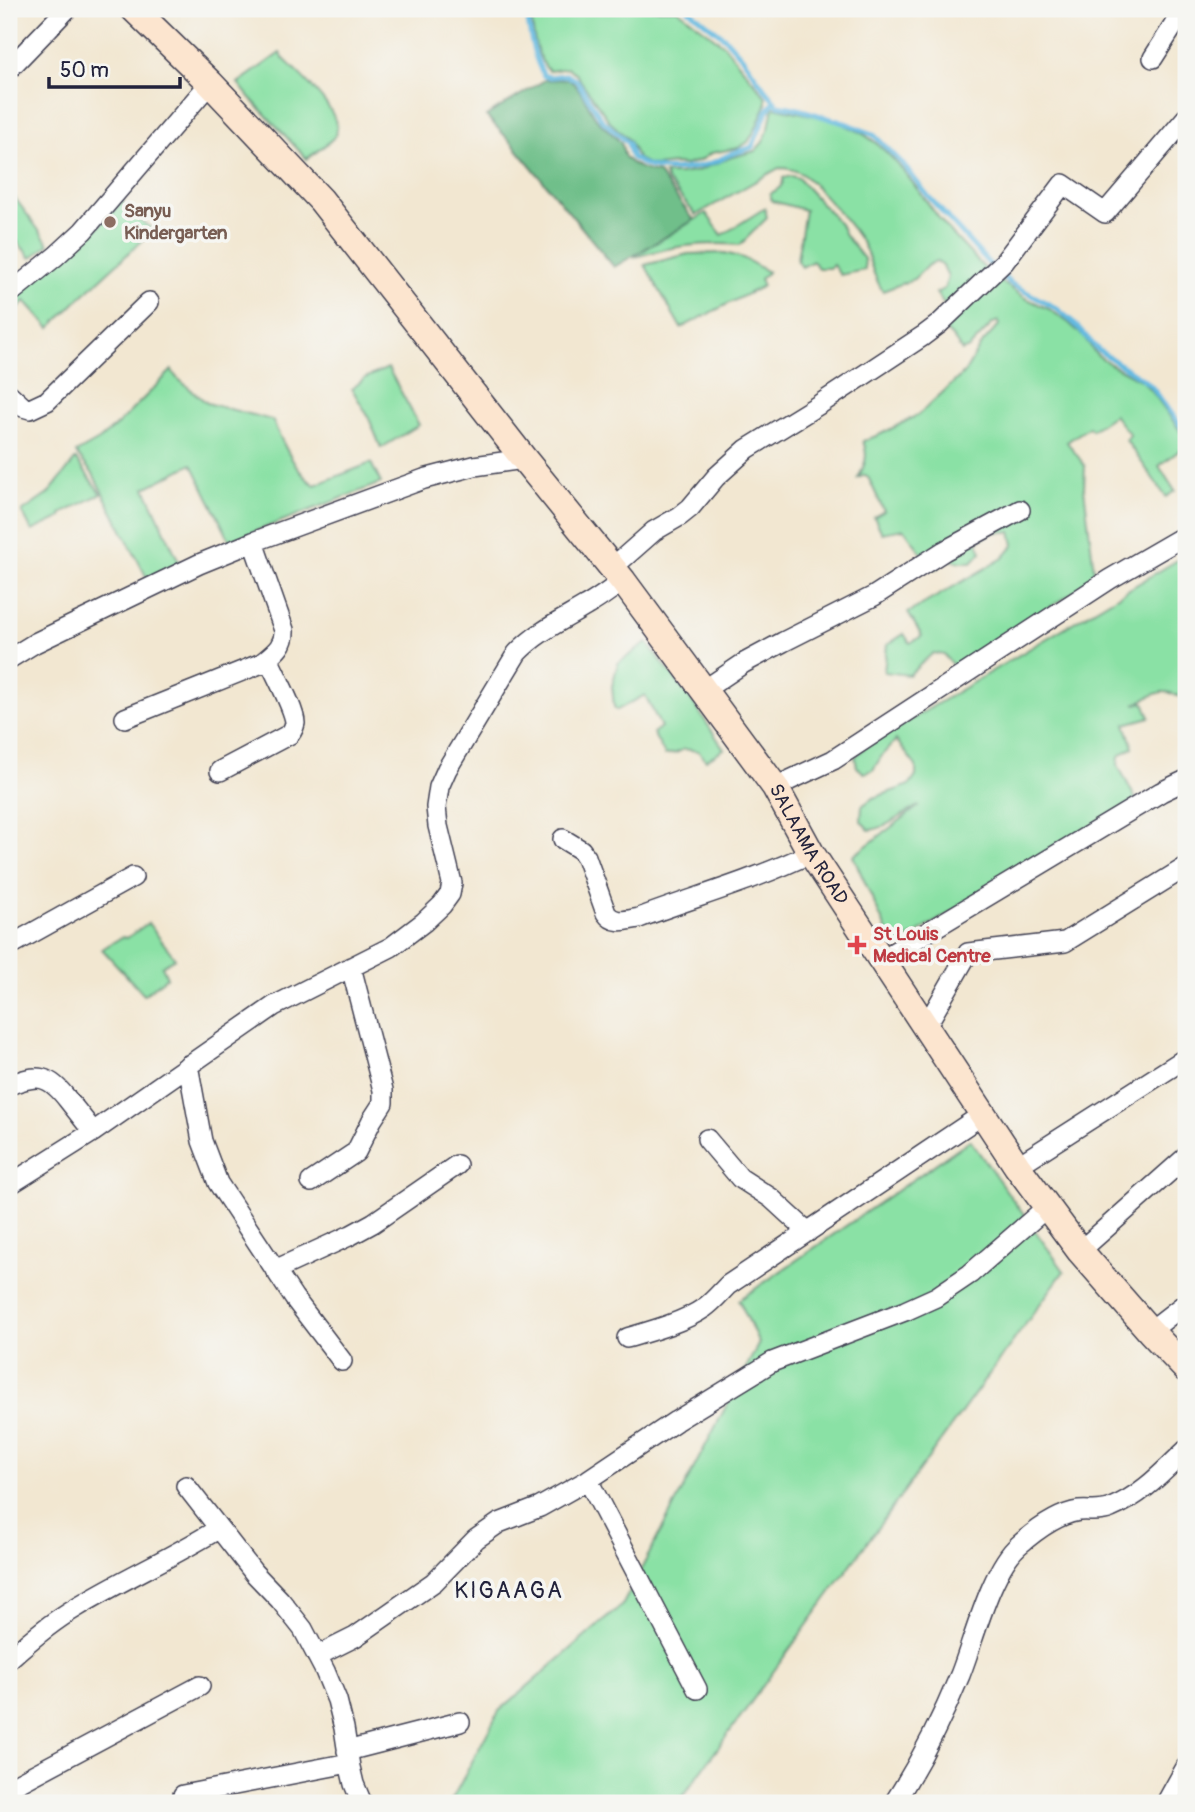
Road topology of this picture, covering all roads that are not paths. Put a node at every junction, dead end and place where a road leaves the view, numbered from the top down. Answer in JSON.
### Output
{"nodes":[{"id":1,"x":67,"y":9,"type":"edge"},
{"id":2,"x":134,"y":9,"type":"edge"},
{"id":3,"x":1181,"y":9,"type":"edge"},
{"id":4,"x":1153,"y":58,"type":"dead end"},
{"id":5,"x":9,"y":69,"type":"edge"},
{"id":6,"x":210,"y":83,"type":"junction"},
{"id":7,"x":1186,"y":118,"type":"edge"},
{"id":8,"x":9,"y":294,"type":"edge"},
{"id":9,"x":149,"y":302,"type":"dead end"},
{"id":10,"x":9,"y":394,"type":"edge"},
{"id":11,"x":524,"y":459,"type":"junction"},
{"id":12,"x":1020,"y":510,"type":"dead end"},
{"id":13,"x":1186,"y":536,"type":"edge"},
{"id":14,"x":253,"y":542,"type":"junction"},
{"id":15,"x":617,"y":575,"type":"junction"},
{"id":16,"x":268,"y":658,"type":"junction"},
{"id":17,"x":9,"y":659,"type":"edge"},
{"id":18,"x":704,"y":690,"type":"junction"},
{"id":19,"x":125,"y":718,"type":"dead end"},
{"id":20,"x":220,"y":771,"type":"dead end"},
{"id":21,"x":1186,"y":780,"type":"edge"},
{"id":22,"x":775,"y":787,"type":"junction"},
{"id":23,"x":563,"y":839,"type":"dead end"},
{"id":24,"x":811,"y":853,"type":"junction"},
{"id":25,"x":1186,"y":867,"type":"edge"},
{"id":26,"x":133,"y":877,"type":"dead end"},
{"id":27,"x":9,"y":946,"type":"edge"},
{"id":28,"x":881,"y":960,"type":"junction"},
{"id":29,"x":351,"y":967,"type":"junction"},
{"id":30,"x":925,"y":1028,"type":"junction"},
{"id":31,"x":1186,"y":1058,"type":"edge"},
{"id":32,"x":188,"y":1065,"type":"junction"},
{"id":33,"x":9,"y":1085,"type":"edge"},
{"id":34,"x":982,"y":1115,"type":"junction"},
{"id":35,"x":93,"y":1132,"type":"junction"},
{"id":36,"x":707,"y":1139,"type":"dead end"},
{"id":37,"x":1186,"y":1157,"type":"edge"},
{"id":38,"x":457,"y":1165,"type":"dead end"},
{"id":39,"x":1017,"y":1166,"type":"junction"},
{"id":40,"x":311,"y":1182,"type":"dead end"},
{"id":41,"x":9,"y":1185,"type":"edge"},
{"id":42,"x":1047,"y":1207,"type":"junction"},
{"id":43,"x":808,"y":1232,"type":"junction"},
{"id":44,"x":1080,"y":1251,"type":"junction"},
{"id":45,"x":275,"y":1270,"type":"junction"},
{"id":46,"x":1186,"y":1303,"type":"edge"},
{"id":47,"x":1150,"y":1331,"type":"junction"},
{"id":48,"x":627,"y":1338,"type":"dead end"},
{"id":49,"x":342,"y":1361,"type":"dead end"},
{"id":50,"x":1186,"y":1369,"type":"edge"},
{"id":51,"x":1186,"y":1450,"type":"edge"},
{"id":52,"x":588,"y":1480,"type":"junction"},
{"id":53,"x":186,"y":1486,"type":"dead end"},
{"id":54,"x":218,"y":1529,"type":"junction"},
{"id":55,"x":317,"y":1656,"type":"junction"},
{"id":56,"x":9,"y":1659,"type":"edge"},
{"id":57,"x":200,"y":1686,"type":"dead end"},
{"id":58,"x":697,"y":1689,"type":"dead end"},
{"id":59,"x":460,"y":1722,"type":"dead end"},
{"id":60,"x":348,"y":1757,"type":"junction"},
{"id":61,"x":1186,"y":1767,"type":"edge"},
{"id":62,"x":9,"y":1788,"type":"edge"},
{"id":63,"x":183,"y":1795,"type":"dead end"},
{"id":64,"x":362,"y":1803,"type":"edge"},
{"id":65,"x":894,"y":1803,"type":"edge"},
{"id":66,"x":1166,"y":1803,"type":"edge"}],
"edges":[{"from":1,"to":5,"type":"street"},
{"from":2,"to":6,"type":"main road","name":"SALAAMA ROAD"},
{"from":3,"to":4,"type":"street"},
{"from":6,"to":8,"type":"street"},
{"from":6,"to":11,"type":"main road","name":"SALAAMA ROAD"},
{"from":7,"to":15,"type":"street"},
{"from":9,"to":10,"type":"street"},
{"from":11,"to":14,"type":"street"},
{"from":11,"to":15,"type":"main road","name":"SALAAMA ROAD"},
{"from":12,"to":18,"type":"street"},
{"from":13,"to":22,"type":"street"},
{"from":14,"to":16,"type":"street"},
{"from":14,"to":17,"type":"street"},
{"from":15,"to":18,"type":"main road","name":"SALAAMA ROAD"},
{"from":15,"to":29,"type":"street"},
{"from":16,"to":19,"type":"street"},
{"from":16,"to":20,"type":"street"},
{"from":18,"to":22,"type":"main road","name":"SALAAMA ROAD"},
{"from":21,"to":28,"type":"street"},
{"from":22,"to":24,"type":"main road","name":"SALAAMA ROAD"},
{"from":23,"to":24,"type":"street"},
{"from":24,"to":28,"type":"main road","name":"SALAAMA ROAD"},
{"from":25,"to":30,"type":"street"},
{"from":26,"to":27,"type":"street"},
{"from":28,"to":30,"type":"main road","name":"SALAAMA ROAD"},
{"from":29,"to":32,"type":"street"},
{"from":29,"to":40,"type":"street"},
{"from":30,"to":34,"type":"main road","name":"SALAAMA ROAD"},
{"from":31,"to":39,"type":"street"},
{"from":32,"to":35,"type":"street"},
{"from":32,"to":45,"type":"street"},
{"from":33,"to":35,"type":"street"},
{"from":34,"to":39,"type":"main road","name":"SALAAMA ROAD"},
{"from":34,"to":43,"type":"street"},
{"from":35,"to":41,"type":"street"},
{"from":36,"to":43,"type":"street"},
{"from":37,"to":44,"type":"street"},
{"from":38,"to":45,"type":"street"},
{"from":39,"to":42,"type":"main road","name":"SALAAMA ROAD"},
{"from":42,"to":44,"type":"main road","name":"SALAAMA ROAD"},
{"from":42,"to":52,"type":"street"},
{"from":43,"to":48,"type":"street"},
{"from":44,"to":47,"type":"main road","name":"SALAAMA ROAD"},
{"from":45,"to":49,"type":"street"},
{"from":46,"to":47,"type":"street"},
{"from":47,"to":50,"type":"main road","name":"SALAAMA ROAD"},
{"from":51,"to":65,"type":"street"},
{"from":52,"to":55,"type":"street"},
{"from":52,"to":58,"type":"street"},
{"from":53,"to":54,"type":"street"},
{"from":54,"to":55,"type":"street"},
{"from":54,"to":56,"type":"street"},
{"from":55,"to":60,"type":"street"},
{"from":57,"to":62,"type":"street"},
{"from":59,"to":60,"type":"street"},
{"from":60,"to":63,"type":"street"},
{"from":60,"to":64,"type":"street"},
{"from":61,"to":66,"type":"street"}]}
